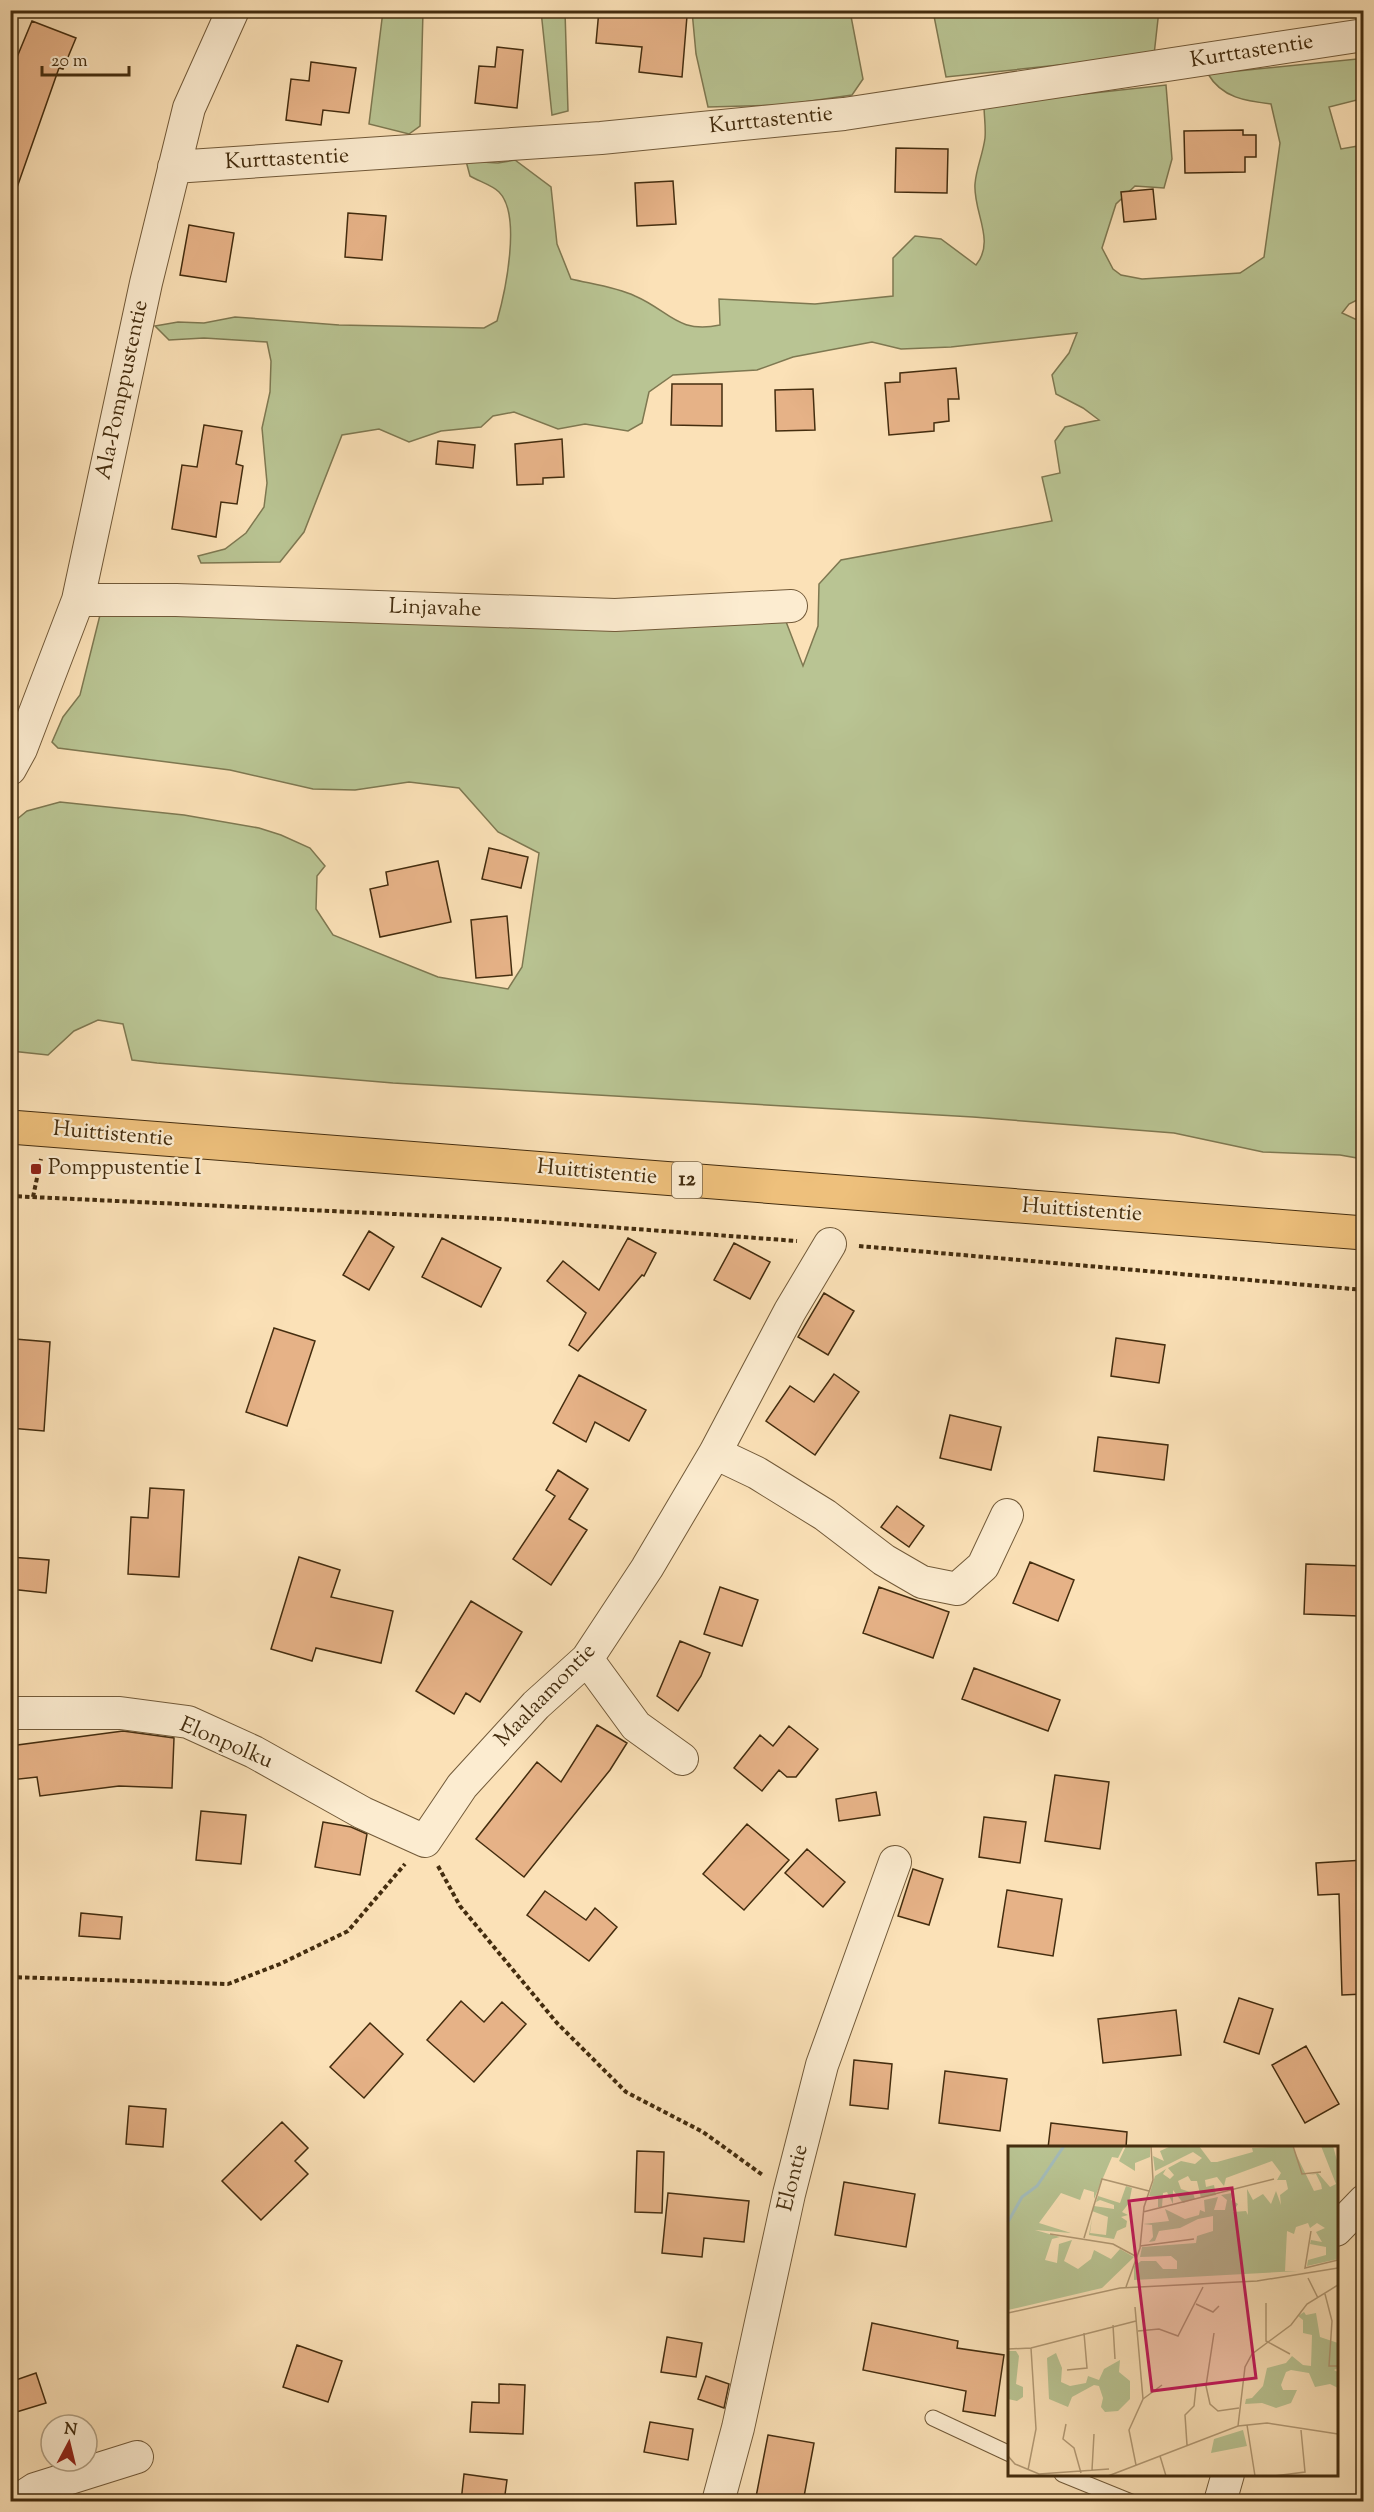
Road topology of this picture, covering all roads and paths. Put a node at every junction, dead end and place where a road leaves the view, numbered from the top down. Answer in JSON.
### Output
{"nodes":[{"id":1,"x":233,"y":10,"type":"edge"},
{"id":2,"x":1364,"y":34,"type":"edge"},
{"id":3,"x":174,"y":167,"type":"junction"},
{"id":4,"x":78,"y":600,"type":"junction"},
{"id":5,"x":791,"y":606,"type":"dead end"},
{"id":6,"x":14,"y":753,"type":"edge"},
{"id":7,"x":10,"y":1127,"type":"edge"},
{"id":8,"x":47,"y":1130,"type":"junction"},
{"id":9,"x":10,"y":1196,"type":"edge"},
{"id":10,"x":33,"y":1197,"type":"junction"},
{"id":11,"x":1364,"y":1233,"type":"edge"},
{"id":12,"x":830,"y":1244,"type":"junction"},
{"id":13,"x":1364,"y":1290,"type":"edge"},
{"id":14,"x":715,"y":1453,"type":"junction"},
{"id":15,"x":1007,"y":1515,"type":"dead end"},
{"id":16,"x":587,"y":1659,"type":"junction"},
{"id":17,"x":10,"y":1713,"type":"edge"},
{"id":18,"x":682,"y":1760,"type":"dead end"},
{"id":19,"x":425,"y":1841,"type":"junction"},
{"id":20,"x":895,"y":1862,"type":"dead end"},
{"id":21,"x":10,"y":1977,"type":"edge"},
{"id":22,"x":789,"y":2194,"type":"junction"},
{"id":23,"x":1364,"y":2200,"type":"edge"},
{"id":24,"x":1338,"y":2228,"type":"edge"},
{"id":25,"x":933,"y":2418,"type":"dead end"},
{"id":26,"x":1008,"y":2453,"type":"edge"},
{"id":27,"x":137,"y":2457,"type":"dead end"},
{"id":28,"x":1065,"y":2476,"type":"edge"},
{"id":29,"x":1228,"y":2476,"type":"edge"},
{"id":30,"x":15,"y":2502,"type":"edge"},
{"id":31,"x":718,"y":2502,"type":"edge"},
{"id":32,"x":1131,"y":2502,"type":"edge"},
{"id":33,"x":1220,"y":2502,"type":"edge"}],
"edges":[{"from":1,"to":3,"type":"street","name":"Ala-Pomppustentie"},
{"from":2,"to":3,"type":"street","name":"Kurttastentie"},
{"from":3,"to":4,"type":"street","name":"Ala-Pomppustentie"},
{"from":4,"to":5,"type":"street","name":"Linjavahe"},
{"from":4,"to":6,"type":"street","name":"Ala-Pomppustentie"},
{"from":7,"to":8,"type":"highway","name":"Huittistentie","number":"12"},
{"from":8,"to":10,"type":"path"},
{"from":8,"to":11,"type":"highway","name":"Huittistentie","number":"12"},
{"from":9,"to":10,"type":"path"},
{"from":10,"to":12,"type":"path"},
{"from":12,"to":13,"type":"path"},
{"from":12,"to":14,"type":"street","name":"Maalaamontie"},
{"from":14,"to":15,"type":"street"},
{"from":14,"to":16,"type":"street","name":"Maalaamontie"},
{"from":16,"to":18,"type":"street"},
{"from":16,"to":19,"type":"street","name":"Maalaamontie"},
{"from":17,"to":19,"type":"street","name":"Elonpolku"},
{"from":19,"to":21,"type":"path"},
{"from":19,"to":22,"type":"path"},
{"from":20,"to":22,"type":"street","name":"Elontie"},
{"from":22,"to":31,"type":"street","name":"Elontie"},
{"from":23,"to":24,"type":"street"},
{"from":25,"to":26,"type":"lane"},
{"from":27,"to":30,"type":"street"},
{"from":28,"to":32,"type":"lane"},
{"from":29,"to":33,"type":"street"}]}
